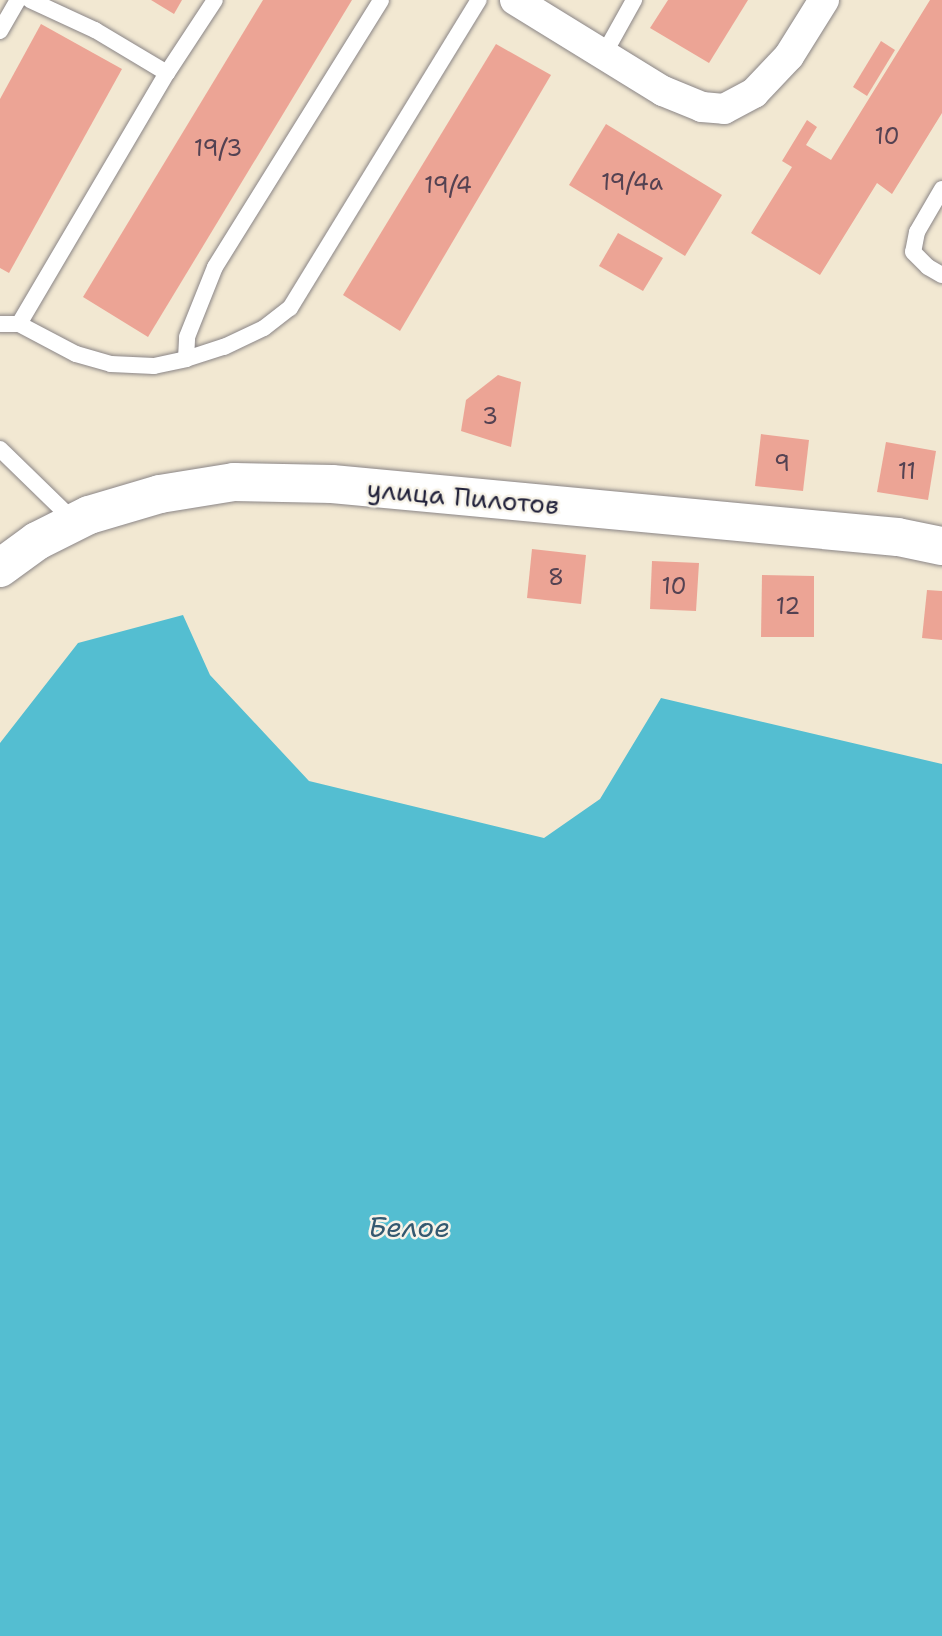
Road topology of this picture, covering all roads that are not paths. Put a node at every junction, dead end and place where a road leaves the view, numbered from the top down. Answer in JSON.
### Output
{"nodes":[{"id":1,"x":18,"y":0,"type":"edge"},
{"id":2,"x":30,"y":0,"type":"edge"},
{"id":3,"x":215,"y":0,"type":"edge"},
{"id":4,"x":381,"y":0,"type":"edge"},
{"id":5,"x":479,"y":0,"type":"edge"},
{"id":6,"x":634,"y":0,"type":"edge"},
{"id":7,"x":824,"y":0,"type":"edge"},
{"id":8,"x":517,"y":1,"type":"edge"},
{"id":9,"x":0,"y":31,"type":"edge"},
{"id":10,"x":604,"y":54,"type":"junction"},
{"id":11,"x":167,"y":74,"type":"junction"},
{"id":12,"x":942,"y":189,"type":"edge"},
{"id":13,"x":942,"y":275,"type":"edge"},
{"id":14,"x":0,"y":324,"type":"edge"},
{"id":15,"x":19,"y":324,"type":"junction"},
{"id":16,"x":186,"y":359,"type":"junction"},
{"id":17,"x":0,"y":449,"type":"edge"},
{"id":18,"x":75,"y":522,"type":"junction"},
{"id":19,"x":942,"y":546,"type":"edge"},
{"id":20,"x":0,"y":568,"type":"edge"}],
"edges":[{"from":1,"to":9,"type":"lane"},
{"from":2,"to":11,"type":"lane"},
{"from":3,"to":11,"type":"lane"},
{"from":4,"to":16,"type":"lane"},
{"from":5,"to":16,"type":"lane"},
{"from":6,"to":10,"type":"lane"},
{"from":7,"to":10,"type":"street"},
{"from":8,"to":10,"type":"street"},
{"from":11,"to":15,"type":"lane"},
{"from":12,"to":13,"type":"lane"},
{"from":14,"to":15,"type":"lane"},
{"from":15,"to":16,"type":"lane"},
{"from":17,"to":18,"type":"lane"},
{"from":18,"to":19,"type":"street","name":"улица Пилотов"},
{"from":18,"to":20,"type":"street","name":"улица Пилотов"}]}
